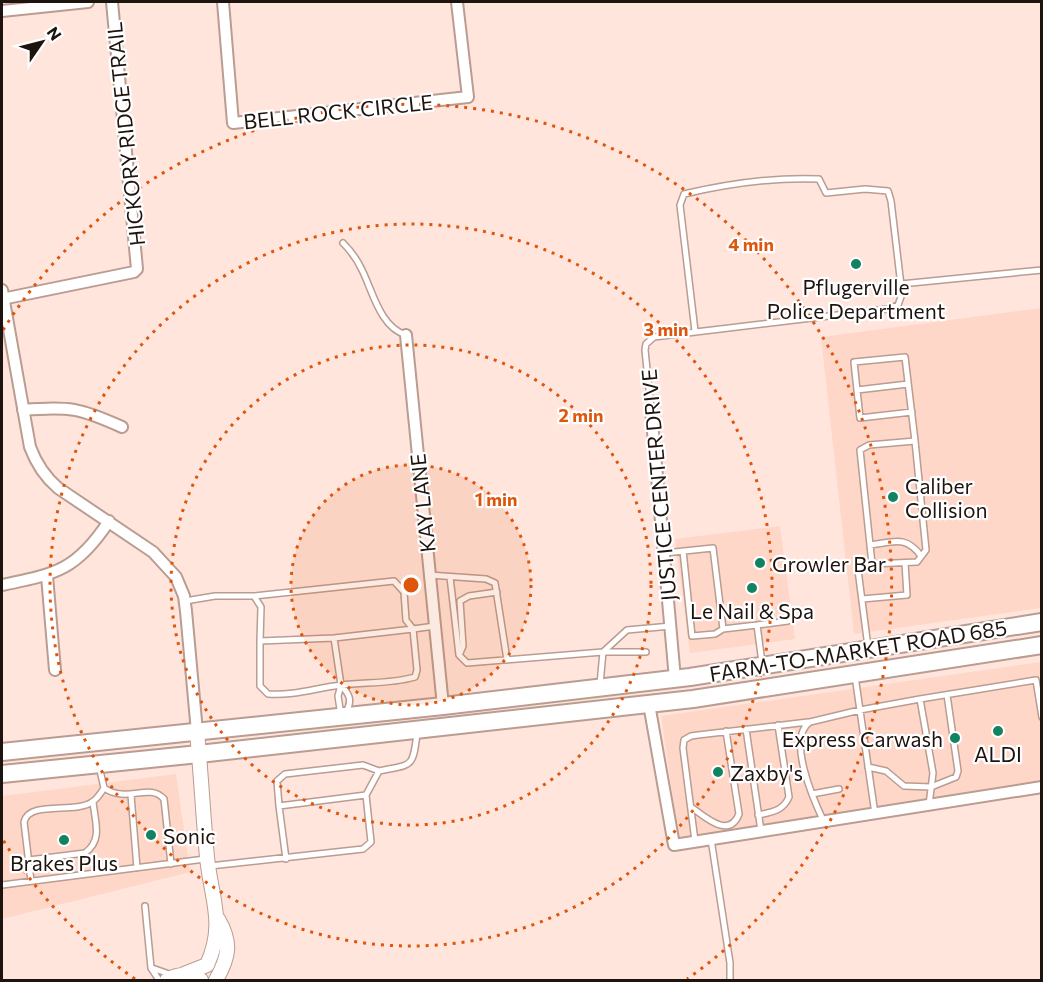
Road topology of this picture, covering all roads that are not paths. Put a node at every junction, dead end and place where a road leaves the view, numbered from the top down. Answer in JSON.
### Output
{"nodes":[{"id":1,"x":88,"y":2,"type":"edge"},
{"id":2,"x":112,"y":2,"type":"edge"},
{"id":3,"x":223,"y":2,"type":"edge"},
{"id":4,"x":457,"y":2,"type":"edge"},
{"id":5,"x":2,"y":11,"type":"edge"},
{"id":6,"x":343,"y":243,"type":"dead end"},
{"id":7,"x":1041,"y":270,"type":"edge"},
{"id":8,"x":901,"y":284,"type":"junction"},
{"id":9,"x":2,"y":296,"type":"edge"},
{"id":10,"x":695,"y":331,"type":"junction"},
{"id":11,"x":406,"y":335,"type":"joint"},
{"id":12,"x":908,"y":384,"type":"junction"},
{"id":13,"x":857,"y":390,"type":"junction"},
{"id":14,"x":651,"y":409,"type":"joint"},
{"id":15,"x":23,"y":410,"type":"junction"},
{"id":16,"x":912,"y":412,"type":"junction"},
{"id":17,"x":122,"y":427,"type":"dead end"},
{"id":18,"x":915,"y":441,"type":"junction"},
{"id":19,"x":109,"y":521,"type":"junction"},
{"id":20,"x":870,"y":545,"type":"junction"},
{"id":21,"x":683,"y":551,"type":"junction"},
{"id":22,"x":665,"y":553,"type":"junction"},
{"id":23,"x":921,"y":556,"type":"junction"},
{"id":24,"x":905,"y":563,"type":"junction"},
{"id":25,"x":872,"y":564,"type":"junction"},
{"id":26,"x":429,"y":575,"type":"junction"},
{"id":27,"x":47,"y":576,"type":"junction"},
{"id":28,"x":450,"y":577,"type":"junction"},
{"id":29,"x":2,"y":585,"type":"edge"},
{"id":30,"x":497,"y":592,"type":"junction"},
{"id":31,"x":254,"y":596,"type":"junction"},
{"id":32,"x":862,"y":599,"type":"junction"},
{"id":33,"x":184,"y":601,"type":"junction"},
{"id":34,"x":788,"y":621,"type":"dead end"},
{"id":35,"x":1041,"y":622,"type":"edge"},
{"id":36,"x":758,"y":625,"type":"junction"},
{"id":37,"x":435,"y":626,"type":"junction"},
{"id":38,"x":671,"y":626,"type":"junction"},
{"id":39,"x":413,"y":629,"type":"junction"},
{"id":40,"x":723,"y":629,"type":"junction"},
{"id":41,"x":334,"y":638,"type":"junction"},
{"id":42,"x":260,"y":641,"type":"junction"},
{"id":43,"x":1041,"y":645,"type":"edge"},
{"id":44,"x":868,"y":649,"type":"junction"},
{"id":45,"x":603,"y":652,"type":"junction"},
{"id":46,"x":646,"y":652,"type":"dead end"},
{"id":47,"x":459,"y":655,"type":"junction"},
{"id":48,"x":507,"y":660,"type":"junction"},
{"id":49,"x":763,"y":666,"type":"junction"},
{"id":50,"x":55,"y":670,"type":"dead end"},
{"id":51,"x":855,"y":674,"type":"junction"},
{"id":52,"x":675,"y":679,"type":"junction"},
{"id":53,"x":1039,"y":680,"type":"edge"},
{"id":54,"x":341,"y":685,"type":"junction"},
{"id":55,"x":600,"y":688,"type":"junction"},
{"id":56,"x":947,"y":695,"type":"junction"},
{"id":57,"x":920,"y":699,"type":"junction"},
{"id":58,"x":649,"y":704,"type":"junction"},
{"id":59,"x":443,"y":706,"type":"junction"},
{"id":60,"x":860,"y":710,"type":"junction"},
{"id":61,"x":346,"y":713,"type":"junction"},
{"id":62,"x":1041,"y":717,"type":"edge"},
{"id":63,"x":810,"y":722,"type":"junction"},
{"id":64,"x":778,"y":725,"type":"junction"},
{"id":65,"x":746,"y":729,"type":"junction"},
{"id":66,"x":418,"y":730,"type":"junction"},
{"id":67,"x":726,"y":731,"type":"junction"},
{"id":68,"x":197,"y":732,"type":"junction"},
{"id":69,"x":2,"y":752,"type":"edge"},
{"id":70,"x":199,"y":754,"type":"junction"},
{"id":71,"x":99,"y":764,"type":"junction"},
{"id":72,"x":354,"y":766,"type":"junction"},
{"id":73,"x":868,"y":767,"type":"junction"},
{"id":74,"x":340,"y":769,"type":"junction"},
{"id":75,"x":326,"y":770,"type":"junction"},
{"id":76,"x":316,"y":771,"type":"junction"},
{"id":77,"x":379,"y":771,"type":"junction"},
{"id":78,"x":305,"y":772,"type":"junction"},
{"id":79,"x":2,"y":774,"type":"edge"},
{"id":80,"x":293,"y":774,"type":"junction"},
{"id":81,"x":354,"y":775,"type":"dead end"},
{"id":82,"x":340,"y":777,"type":"dead end"},
{"id":83,"x":327,"y":778,"type":"dead end"},
{"id":84,"x":317,"y":779,"type":"dead end"},
{"id":85,"x":306,"y":781,"type":"dead end"},
{"id":86,"x":293,"y":782,"type":"dead end"},
{"id":87,"x":931,"y":787,"type":"junction"},
{"id":88,"x":1041,"y":787,"type":"edge"},
{"id":89,"x":104,"y":788,"type":"junction"},
{"id":90,"x":839,"y":789,"type":"dead end"},
{"id":91,"x":812,"y":794,"type":"junction"},
{"id":92,"x":131,"y":795,"type":"junction"},
{"id":93,"x":366,"y":795,"type":"junction"},
{"id":94,"x":295,"y":797,"type":"dead end"},
{"id":95,"x":93,"y":802,"type":"junction"},
{"id":96,"x":295,"y":804,"type":"junction"},
{"id":97,"x":929,"y":805,"type":"junction"},
{"id":98,"x":279,"y":806,"type":"junction"},
{"id":99,"x":691,"y":807,"type":"junction"},
{"id":100,"x":875,"y":814,"type":"junction"},
{"id":101,"x":758,"y":815,"type":"junction"},
{"id":102,"x":824,"y":822,"type":"junction"},
{"id":103,"x":761,"y":832,"type":"junction"},
{"id":104,"x":711,"y":839,"type":"junction"},
{"id":105,"x":696,"y":842,"type":"junction"},
{"id":106,"x":286,"y":859,"type":"junction"},
{"id":107,"x":29,"y":860,"type":"junction"},
{"id":108,"x":208,"y":862,"type":"junction"},
{"id":109,"x":171,"y":864,"type":"junction"},
{"id":110,"x":137,"y":868,"type":"junction"},
{"id":111,"x":31,"y":880,"type":"junction"},
{"id":112,"x":2,"y":885,"type":"edge"},
{"id":113,"x":145,"y":906,"type":"dead end"},
{"id":114,"x":218,"y":917,"type":"junction"},
{"id":115,"x":151,"y":968,"type":"junction"},
{"id":116,"x":175,"y":977,"type":"edge"},
{"id":117,"x":159,"y":981,"type":"edge"},
{"id":118,"x":201,"y":981,"type":"edge"},
{"id":119,"x":216,"y":981,"type":"edge"},
{"id":120,"x":730,"y":981,"type":"edge"}],
"edges":[{"from":1,"to":5,"type":"street"},
{"from":2,"to":9,"type":"street","name":"HICKORY RIDGE TRAIL"},
{"from":3,"to":4,"type":"street","name":"BELL ROCK CIRCLE"},
{"from":6,"to":11,"type":"lane"},
{"from":7,"to":8,"type":"lane"},
{"from":8,"to":10,"type":"lane","name":"JUSTICE CENTER DRIVE"},
{"from":8,"to":10,"type":"lane"},
{"from":9,"to":15,"type":"street"},
{"from":10,"to":14,"type":"lane","name":"JUSTICE CENTER DRIVE"},
{"from":11,"to":26,"type":"street","name":"KAY LANE"},
{"from":12,"to":13,"type":"lane"},
{"from":12,"to":13,"type":"lane"},
{"from":12,"to":16,"type":"lane"},
{"from":13,"to":16,"type":"lane"},
{"from":14,"to":22,"type":"street","name":"JUSTICE CENTER DRIVE"},
{"from":15,"to":17,"type":"street"},
{"from":15,"to":19,"type":"street"},
{"from":16,"to":18,"type":"lane"},
{"from":18,"to":20,"type":"lane"},
{"from":18,"to":23,"type":"lane"},
{"from":19,"to":27,"type":"street"},
{"from":19,"to":33,"type":"street"},
{"from":20,"to":23,"type":"lane"},
{"from":20,"to":25,"type":"lane"},
{"from":21,"to":22,"type":"lane"},
{"from":21,"to":40,"type":"lane"},
{"from":21,"to":40,"type":"lane"},
{"from":22,"to":38,"type":"street","name":"JUSTICE CENTER DRIVE"},
{"from":23,"to":24,"type":"lane"},
{"from":24,"to":25,"type":"lane"},
{"from":24,"to":32,"type":"lane"},
{"from":25,"to":32,"type":"lane"},
{"from":26,"to":28,"type":"lane"},
{"from":26,"to":37,"type":"street","name":"KAY LANE"},
{"from":27,"to":29,"type":"street"},
{"from":27,"to":50,"type":"street"},
{"from":28,"to":30,"type":"lane"},
{"from":28,"to":47,"type":"lane"},
{"from":30,"to":47,"type":"lane"},
{"from":30,"to":48,"type":"lane"},
{"from":31,"to":33,"type":"lane"},
{"from":31,"to":39,"type":"lane"},
{"from":31,"to":42,"type":"lane"},
{"from":32,"to":44,"type":"lane"},
{"from":33,"to":68,"type":"street"},
{"from":34,"to":36,"type":"lane"},
{"from":35,"to":44,"type":"main road","name":"FARM-TO-MARKET ROAD 685"},
{"from":36,"to":40,"type":"lane"},
{"from":36,"to":49,"type":"lane"},
{"from":37,"to":39,"type":"lane"},
{"from":37,"to":59,"type":"street","name":"KAY LANE"},
{"from":38,"to":45,"type":"lane"},
{"from":38,"to":52,"type":"street","name":"JUSTICE CENTER DRIVE"},
{"from":39,"to":41,"type":"lane"},
{"from":39,"to":54,"type":"lane"},
{"from":41,"to":42,"type":"lane"},
{"from":41,"to":54,"type":"lane"},
{"from":42,"to":54,"type":"lane"},
{"from":43,"to":51,"type":"main road","name":"FARM-TO-MARKET ROAD 685"},
{"from":44,"to":49,"type":"main road","name":"FARM-TO-MARKET ROAD 685"},
{"from":45,"to":46,"type":"lane"},
{"from":45,"to":48,"type":"lane"},
{"from":45,"to":55,"type":"lane"},
{"from":47,"to":48,"type":"lane"},
{"from":49,"to":52,"type":"main road","name":"FARM-TO-MARKET ROAD 685"},
{"from":51,"to":58,"type":"main road","name":"FARM-TO-MARKET ROAD 685"},
{"from":51,"to":60,"type":"lane"},
{"from":52,"to":55,"type":"main road","name":"FARM-TO-MARKET ROAD 685"},
{"from":53,"to":56,"type":"lane"},
{"from":53,"to":62,"type":"lane"},
{"from":54,"to":61,"type":"lane"},
{"from":54,"to":61,"type":"lane"},
{"from":55,"to":59,"type":"main road","name":"FARM-TO-MARKET ROAD 685"},
{"from":56,"to":57,"type":"lane"},
{"from":56,"to":87,"type":"lane"},
{"from":57,"to":60,"type":"lane"},
{"from":57,"to":87,"type":"lane"},
{"from":58,"to":66,"type":"main road","name":"FARM-TO-MARKET ROAD 685"},
{"from":58,"to":105,"type":"street"},
{"from":59,"to":61,"type":"main road","name":"FARM-TO-MARKET ROAD 685"},
{"from":60,"to":63,"type":"lane"},
{"from":60,"to":73,"type":"lane"},
{"from":61,"to":68,"type":"main road","name":"FARM-TO-MARKET ROAD 685"},
{"from":63,"to":64,"type":"lane"},
{"from":63,"to":91,"type":"lane"},
{"from":64,"to":65,"type":"lane"},
{"from":64,"to":101,"type":"lane"},
{"from":65,"to":67,"type":"lane"},
{"from":65,"to":101,"type":"lane"},
{"from":66,"to":70,"type":"main road","name":"FARM-TO-MARKET ROAD 685"},
{"from":66,"to":77,"type":"lane"},
{"from":67,"to":99,"type":"lane"},
{"from":67,"to":99,"type":"lane"},
{"from":68,"to":69,"type":"main road","name":"FARM-TO-MARKET ROAD 685"},
{"from":68,"to":70,"type":"street"},
{"from":70,"to":71,"type":"main road","name":"FARM-TO-MARKET ROAD 685"},
{"from":70,"to":108,"type":"street"},
{"from":71,"to":79,"type":"main road","name":"FARM-TO-MARKET ROAD 685"},
{"from":71,"to":89,"type":"lane"},
{"from":72,"to":74,"type":"lane"},
{"from":72,"to":77,"type":"lane"},
{"from":72,"to":81,"type":"lane"},
{"from":73,"to":87,"type":"lane"},
{"from":73,"to":100,"type":"lane"},
{"from":74,"to":75,"type":"lane"},
{"from":74,"to":82,"type":"lane"},
{"from":75,"to":76,"type":"lane"},
{"from":75,"to":83,"type":"lane"},
{"from":76,"to":78,"type":"lane"},
{"from":76,"to":84,"type":"lane"},
{"from":77,"to":93,"type":"lane"},
{"from":78,"to":80,"type":"lane"},
{"from":78,"to":85,"type":"lane"},
{"from":80,"to":86,"type":"lane"},
{"from":80,"to":98,"type":"lane"},
{"from":87,"to":97,"type":"lane"},
{"from":88,"to":97,"type":"street"},
{"from":89,"to":92,"type":"lane"},
{"from":89,"to":95,"type":"lane"},
{"from":90,"to":91,"type":"lane"},
{"from":91,"to":102,"type":"lane"},
{"from":92,"to":109,"type":"lane"},
{"from":92,"to":110,"type":"lane"},
{"from":93,"to":96,"type":"lane"},
{"from":93,"to":106,"type":"lane"},
{"from":94,"to":96,"type":"lane"},
{"from":95,"to":107,"type":"lane"},
{"from":95,"to":107,"type":"lane"},
{"from":96,"to":98,"type":"lane"},
{"from":97,"to":100,"type":"street"},
{"from":98,"to":106,"type":"lane"},
{"from":99,"to":105,"type":"lane"},
{"from":100,"to":102,"type":"street"},
{"from":101,"to":103,"type":"lane"},
{"from":102,"to":103,"type":"street"},
{"from":103,"to":104,"type":"street"},
{"from":104,"to":105,"type":"street"},
{"from":104,"to":120,"type":"lane"},
{"from":106,"to":108,"type":"lane"},
{"from":107,"to":111,"type":"lane"},
{"from":108,"to":109,"type":"lane"},
{"from":108,"to":114,"type":"street"},
{"from":109,"to":110,"type":"lane"},
{"from":110,"to":111,"type":"lane"},
{"from":111,"to":112,"type":"lane"},
{"from":113,"to":115,"type":"lane"},
{"from":114,"to":116,"type":"street"},
{"from":114,"to":119,"type":"street"},
{"from":115,"to":116,"type":"lane"},
{"from":115,"to":117,"type":"lane"},
{"from":116,"to":118,"type":"street"}]}
